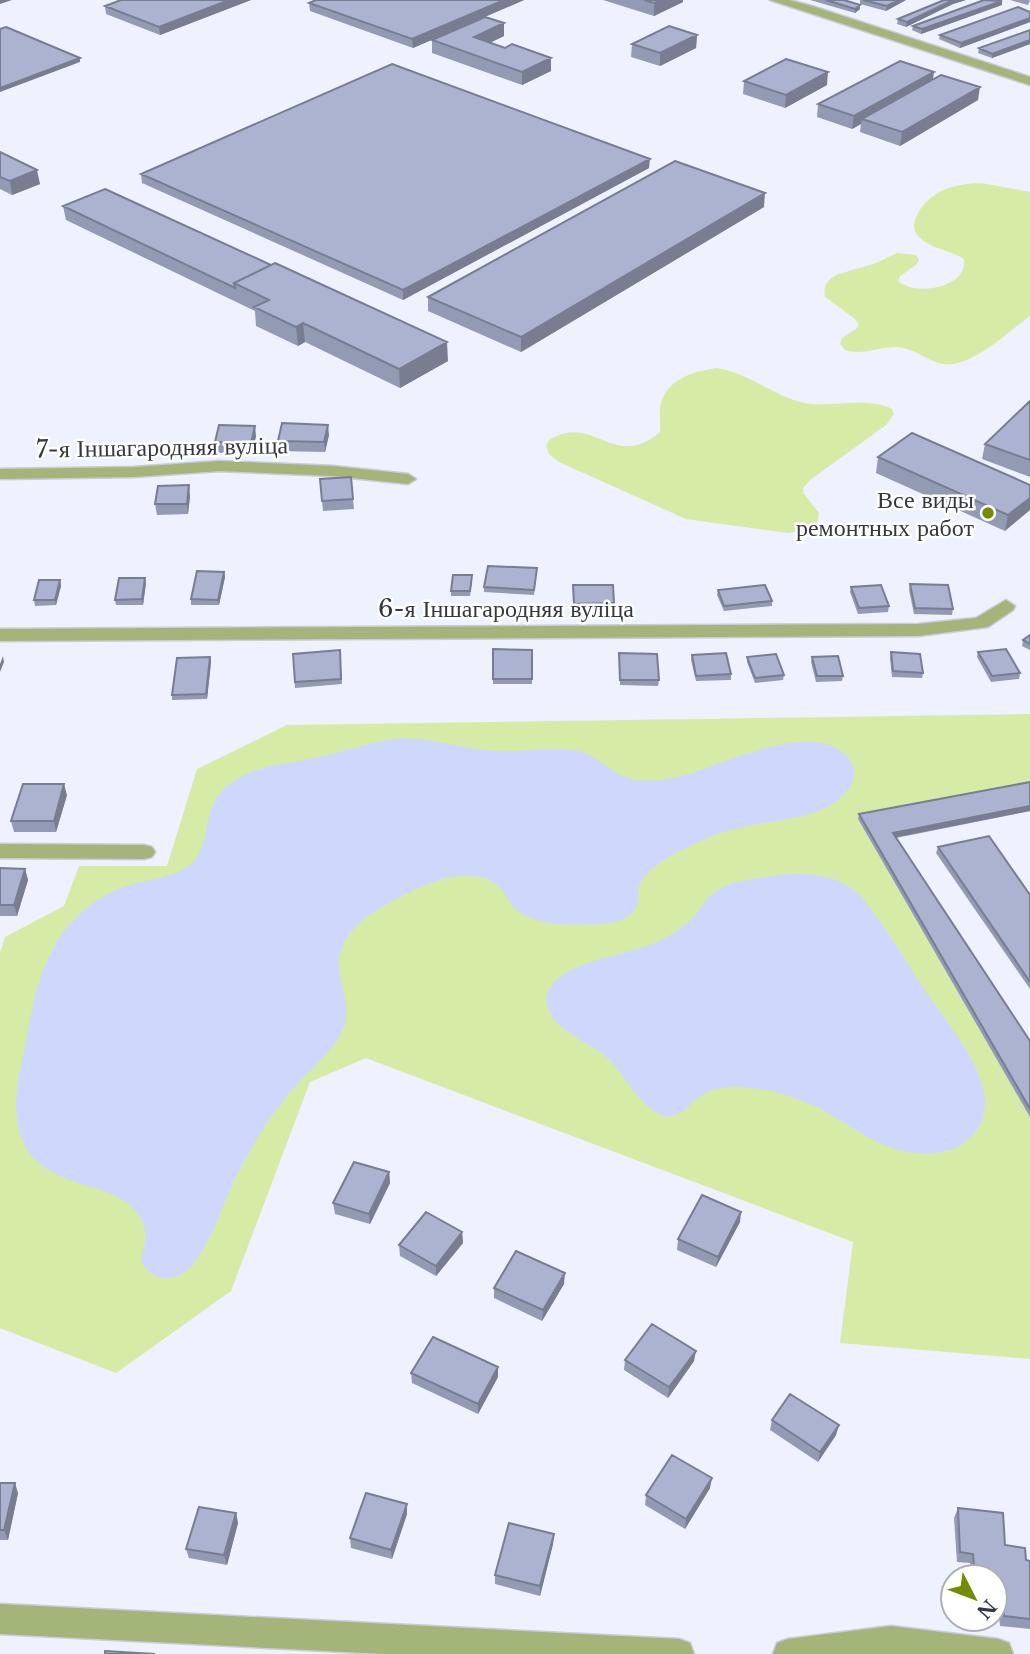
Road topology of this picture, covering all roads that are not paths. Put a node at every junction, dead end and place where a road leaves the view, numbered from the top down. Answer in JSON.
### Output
{"nodes":[{"id":1,"x":776,"y":0,"type":"edge"},
{"id":2,"x":1030,"y":81,"type":"edge"},
{"id":3,"x":0,"y":474,"type":"edge"},
{"id":4,"x":408,"y":479,"type":"dead end"},
{"id":5,"x":1006,"y":606,"type":"dead end"},
{"id":6,"x":0,"y":635,"type":"edge"},
{"id":7,"x":0,"y":851,"type":"edge"},
{"id":8,"x":144,"y":852,"type":"dead end"},
{"id":9,"x":0,"y":1619,"type":"edge"},
{"id":10,"x":679,"y":1654,"type":"edge"},
{"id":11,"x":788,"y":1654,"type":"edge"},
{"id":12,"x":998,"y":1654,"type":"edge"}],
"edges":[{"from":1,"to":2,"type":"street"},
{"from":3,"to":4,"type":"street","name":"7-я Іншагародняя вуліца"},
{"from":5,"to":6,"type":"street","name":"6-я Іншагародняя вуліца"},
{"from":7,"to":8,"type":"street"},
{"from":9,"to":10,"type":"street"},
{"from":11,"to":12,"type":"street"}]}
